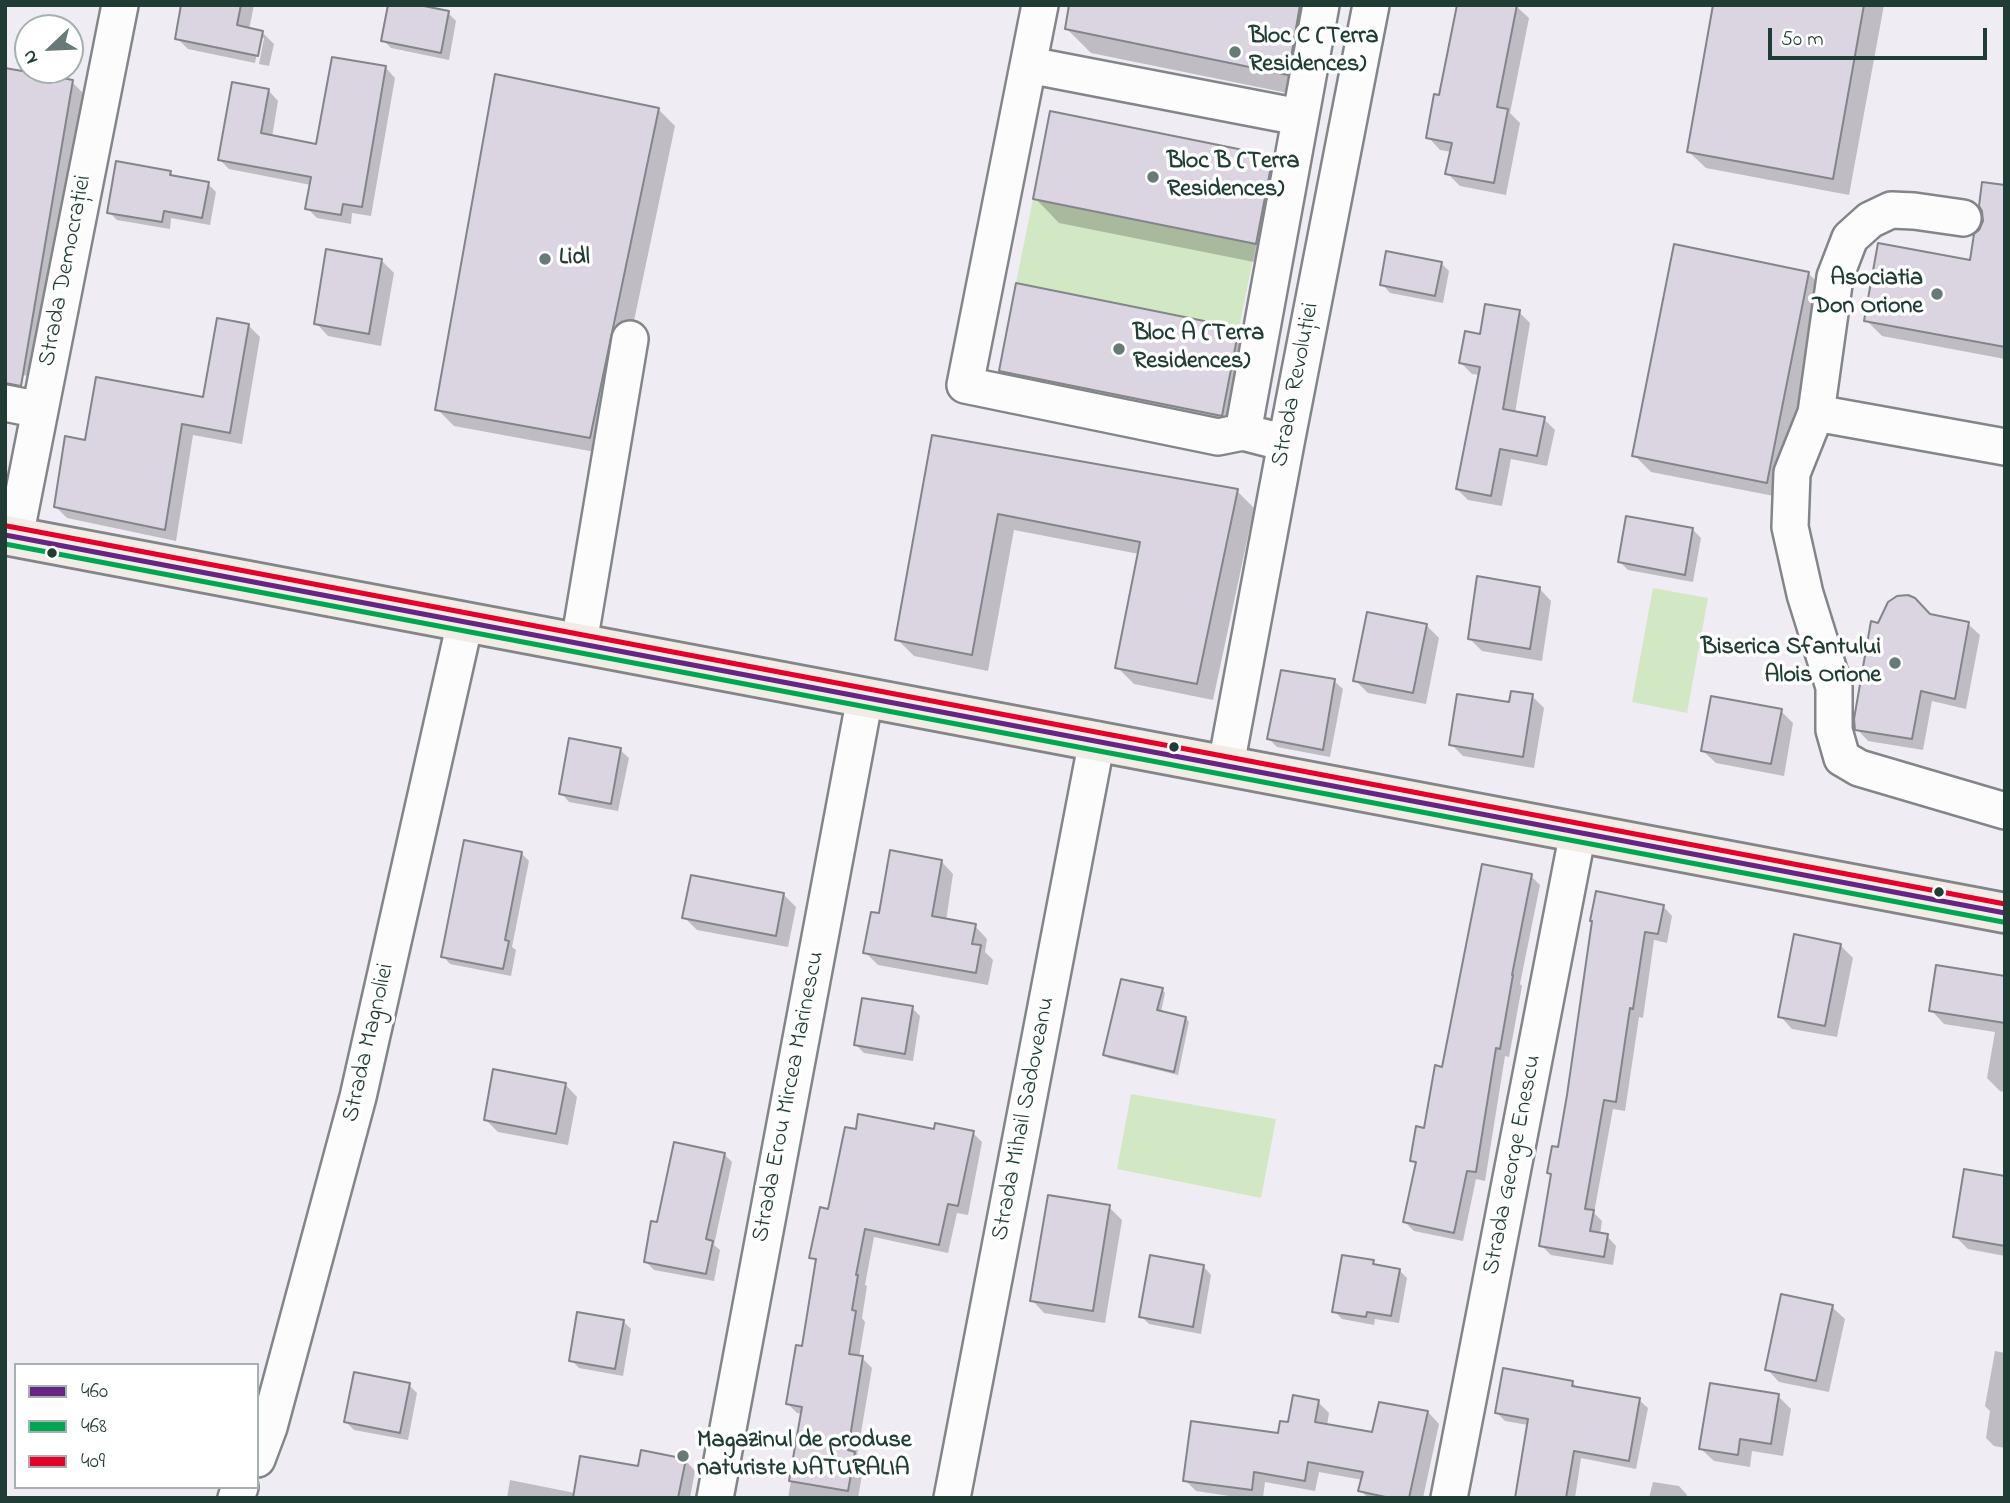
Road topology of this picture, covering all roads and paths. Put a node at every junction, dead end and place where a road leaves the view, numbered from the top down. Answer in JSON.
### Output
{"nodes":[{"id":1,"x":120,"y":5,"type":"edge"},
{"id":2,"x":1040,"y":5,"type":"edge"},
{"id":3,"x":1321,"y":5,"type":"edge"},
{"id":4,"x":1371,"y":5,"type":"edge"},
{"id":5,"x":1029,"y":65,"type":"junction"},
{"id":6,"x":1299,"y":117,"type":"junction"},
{"id":7,"x":1962,"y":218,"type":"dead end"},
{"id":8,"x":630,"y":339,"type":"dead end"},
{"id":9,"x":5,"y":403,"type":"edge"},
{"id":10,"x":40,"y":410,"type":"junction"},
{"id":11,"x":1816,"y":413,"type":"junction"},
{"id":12,"x":1243,"y":432,"type":"junction"},
{"id":13,"x":1286,"y":443,"type":"junction"},
{"id":14,"x":2005,"y":447,"type":"edge"},
{"id":15,"x":10,"y":536,"type":"edge"},
{"id":16,"x":466,"y":622,"type":"junction"},
{"id":17,"x":579,"y":643,"type":"junction"},
{"id":18,"x":865,"y":697,"type":"junction"},
{"id":19,"x":1097,"y":740,"type":"junction"},
{"id":20,"x":1226,"y":765,"type":"junction"},
{"id":21,"x":2005,"y":811,"type":"edge"},
{"id":22,"x":1578,"y":832,"type":"junction"},
{"id":23,"x":2005,"y":914,"type":"edge"},
{"id":24,"x":259,"y":1454,"type":"edge"},
{"id":25,"x":715,"y":1498,"type":"edge"},
{"id":26,"x":952,"y":1498,"type":"edge"},
{"id":27,"x":1449,"y":1498,"type":"edge"}],
"edges":[{"from":1,"to":10,"type":"street","name":"Strada Democrației"},
{"from":2,"to":5,"type":"street"},
{"from":3,"to":6,"type":"street"},
{"from":4,"to":13,"type":"street","name":"Strada Revoluției"},
{"from":5,"to":6,"type":"street"},
{"from":5,"to":12,"type":"street"},
{"from":6,"to":12,"type":"street"},
{"from":7,"to":11,"type":"street"},
{"from":8,"to":17,"type":"street"},
{"from":9,"to":10,"type":"street"},
{"from":10,"to":15,"type":"street","name":"Strada Democrației"},
{"from":11,"to":14,"type":"street"},
{"from":11,"to":21,"type":"street"},
{"from":12,"to":13,"type":"street"},
{"from":13,"to":20,"type":"street","name":"Strada Revoluției"},
{"from":15,"to":16,"type":"main road"},
{"from":16,"to":17,"type":"main road"},
{"from":16,"to":24,"type":"street","name":"Strada Magnoliei"},
{"from":17,"to":18,"type":"main road"},
{"from":18,"to":19,"type":"main road"},
{"from":18,"to":25,"type":"street","name":"Strada Erou Mircea Marinescu"},
{"from":19,"to":20,"type":"main road"},
{"from":19,"to":26,"type":"street","name":"Strada Mihail Sadoveanu"},
{"from":20,"to":22,"type":"main road"},
{"from":22,"to":23,"type":"main road"},
{"from":22,"to":27,"type":"street","name":"Strada George Enescu"}]}
